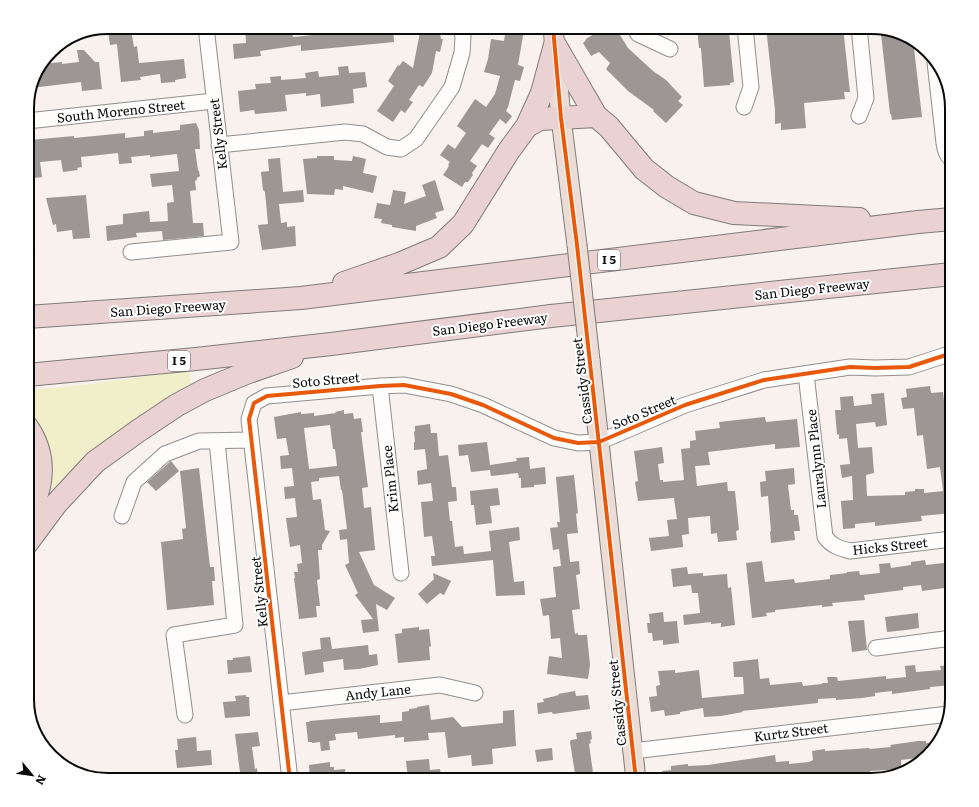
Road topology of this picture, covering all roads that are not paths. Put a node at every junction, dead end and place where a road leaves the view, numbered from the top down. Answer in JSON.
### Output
{"nodes":[{"id":1,"x":207,"y":34,"type":"edge"},
{"id":2,"x":463,"y":34,"type":"edge"},
{"id":3,"x":638,"y":34,"type":"edge"},
{"id":4,"x":746,"y":34,"type":"edge"},
{"id":5,"x":860,"y":34,"type":"edge"},
{"id":6,"x":554,"y":36,"type":"edge"},
{"id":7,"x":670,"y":49,"type":"dead end"},
{"id":8,"x":943,"y":90,"type":"edge"},
{"id":9,"x":214,"y":101,"type":"junction"},
{"id":10,"x":744,"y":107,"type":"dead end"},
{"id":11,"x":596,"y":116,"type":"junction"},
{"id":12,"x":858,"y":116,"type":"dead end"},
{"id":13,"x":561,"y":118,"type":"junction"},
{"id":14,"x":34,"y":120,"type":"edge"},
{"id":15,"x":527,"y":126,"type":"junction"},
{"id":16,"x":945,"y":131,"type":"edge"},
{"id":17,"x":219,"y":145,"type":"junction"},
{"id":18,"x":945,"y":220,"type":"edge"},
{"id":19,"x":918,"y":222,"type":"junction"},
{"id":20,"x":131,"y":252,"type":"dead end"},
{"id":21,"x":945,"y":275,"type":"edge"},
{"id":22,"x":301,"y":298,"type":"junction"},
{"id":23,"x":34,"y":317,"type":"edge"},
{"id":24,"x":332,"y":344,"type":"junction"},
{"id":25,"x":945,"y":358,"type":"edge"},
{"id":26,"x":34,"y":374,"type":"edge"},
{"id":27,"x":806,"y":374,"type":"junction"},
{"id":28,"x":380,"y":386,"type":"junction"},
{"id":29,"x":254,"y":403,"type":"joint"},
{"id":30,"x":34,"y":438,"type":"edge"},
{"id":31,"x":252,"y":440,"type":"junction"},
{"id":32,"x":217,"y":441,"type":"junction"},
{"id":33,"x":599,"y":442,"type":"junction"},
{"id":34,"x":34,"y":500,"type":"edge"},
{"id":35,"x":122,"y":516,"type":"dead end"},
{"id":36,"x":34,"y":534,"type":"edge"},
{"id":37,"x":945,"y":540,"type":"edge"},
{"id":38,"x":829,"y":542,"type":"joint"},
{"id":39,"x":400,"y":572,"type":"dead end"},
{"id":40,"x":945,"y":639,"type":"edge"},
{"id":41,"x":876,"y":648,"type":"dead end"},
{"id":42,"x":475,"y":693,"type":"dead end"},
{"id":43,"x":281,"y":703,"type":"junction"},
{"id":44,"x":185,"y":715,"type":"dead end"},
{"id":45,"x":943,"y":715,"type":"edge"},
{"id":46,"x":633,"y":750,"type":"junction"},
{"id":47,"x":289,"y":773,"type":"edge"},
{"id":48,"x":635,"y":773,"type":"edge"}],
"edges":[{"from":1,"to":9,"type":"street","name":"Kelly Street"},
{"from":2,"to":17,"type":"street"},
{"from":3,"to":7,"type":"street"},
{"from":4,"to":10,"type":"street"},
{"from":5,"to":12,"type":"street"},
{"from":6,"to":11,"type":"highway"},
{"from":6,"to":13,"type":"main road","name":"Cassidy Street"},
{"from":6,"to":15,"type":"highway"},
{"from":8,"to":16,"type":"street"},
{"from":9,"to":14,"type":"street","name":"South Moreno Street"},
{"from":9,"to":17,"type":"street","name":"Kelly Street"},
{"from":11,"to":13,"type":"highway"},
{"from":11,"to":19,"type":"highway"},
{"from":13,"to":15,"type":"highway"},
{"from":13,"to":33,"type":"main road","name":"Cassidy Street","bridge":true},
{"from":15,"to":22,"type":"highway"},
{"from":17,"to":20,"type":"street","name":"Kelly Street"},
{"from":18,"to":19,"type":"highway","name":"San Diego Freeway","number":"I 5"},
{"from":19,"to":22,"type":"highway","name":"San Diego Freeway","number":"I 5"},
{"from":21,"to":24,"type":"highway","name":"San Diego Freeway","number":"I 5"},
{"from":22,"to":23,"type":"highway","name":"San Diego Freeway","number":"I 5"},
{"from":24,"to":26,"type":"highway","name":"San Diego Freeway","number":"I 5"},
{"from":24,"to":36,"type":"highway"},
{"from":25,"to":27,"type":"street","name":"Soto Street"},
{"from":27,"to":33,"type":"street","name":"Soto Street"},
{"from":27,"to":38,"type":"street","name":"Lauralynn Place"},
{"from":28,"to":29,"type":"street","name":"Soto Street"},
{"from":28,"to":33,"type":"street","name":"Soto Street"},
{"from":28,"to":39,"type":"street","name":"Krim Place"},
{"from":29,"to":31,"type":"street","name":"Kelly Street"},
{"from":30,"to":34,"type":"highway"},
{"from":31,"to":32,"type":"street"},
{"from":31,"to":43,"type":"street","name":"Kelly Street"},
{"from":32,"to":35,"type":"street"},
{"from":32,"to":44,"type":"street"},
{"from":33,"to":46,"type":"main road","name":"Cassidy Street"},
{"from":37,"to":38,"type":"street","name":"Hicks Street"},
{"from":40,"to":41,"type":"street"},
{"from":42,"to":43,"type":"street","name":"Andy Lane"},
{"from":43,"to":47,"type":"street","name":"Kelly Street"},
{"from":45,"to":46,"type":"street","name":"Kurtz Street"},
{"from":46,"to":48,"type":"main road","name":"Cassidy Street"}]}
